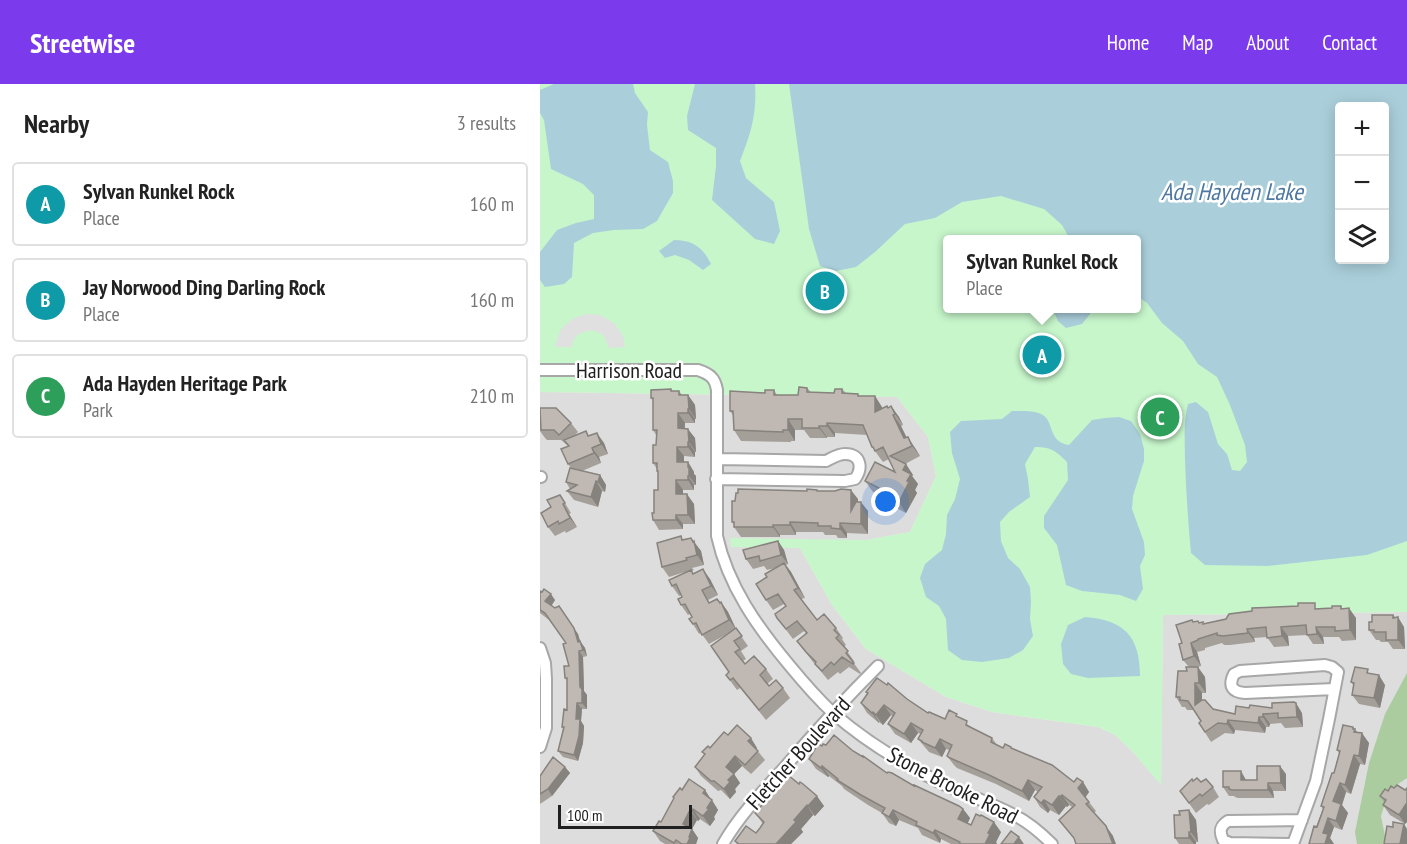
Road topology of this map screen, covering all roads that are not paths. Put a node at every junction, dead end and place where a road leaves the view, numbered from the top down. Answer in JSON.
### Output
{"nodes":[{"id":1,"x":835,"y":276,"type":"dead end"},
{"id":2,"x":828,"y":298,"type":"dead end"},
{"id":3,"x":540,"y":369,"type":"edge"},
{"id":4,"x":715,"y":380,"type":"joint"},
{"id":5,"x":717,"y":459,"type":"junction"},
{"id":6,"x":716,"y":479,"type":"junction"},
{"id":7,"x":540,"y":648,"type":"edge"},
{"id":8,"x":878,"y":666,"type":"dead end"},
{"id":9,"x":1334,"y":689,"type":"junction"},
{"id":10,"x":833,"y":713,"type":"junction"},
{"id":11,"x":540,"y":747,"type":"edge"},
{"id":12,"x":1302,"y":820,"type":"junction"},
{"id":13,"x":723,"y":844,"type":"edge"},
{"id":14,"x":1052,"y":844,"type":"edge"},
{"id":15,"x":1293,"y":844,"type":"edge"}],
"edges":[{"from":1,"to":2,"type":"lane"},
{"from":3,"to":4,"type":"street","name":"Harrison Road"},
{"from":4,"to":5,"type":"street","name":"Stone Brooke Road"},
{"from":5,"to":6,"type":"street","name":"Stone Brooke Road"},
{"from":5,"to":6,"type":"street"},
{"from":6,"to":10,"type":"street","name":"Stone Brooke Road"},
{"from":7,"to":11,"type":"street"},
{"from":8,"to":10,"type":"street","name":"Fletcher Boulevard"},
{"from":9,"to":9,"type":"street"},
{"from":9,"to":12,"type":"street"},
{"from":10,"to":13,"type":"street","name":"Fletcher Boulevard"},
{"from":10,"to":14,"type":"street","name":"Stone Brooke Road"},
{"from":12,"to":15,"type":"street"},
{"from":12,"to":15,"type":"street"}]}
